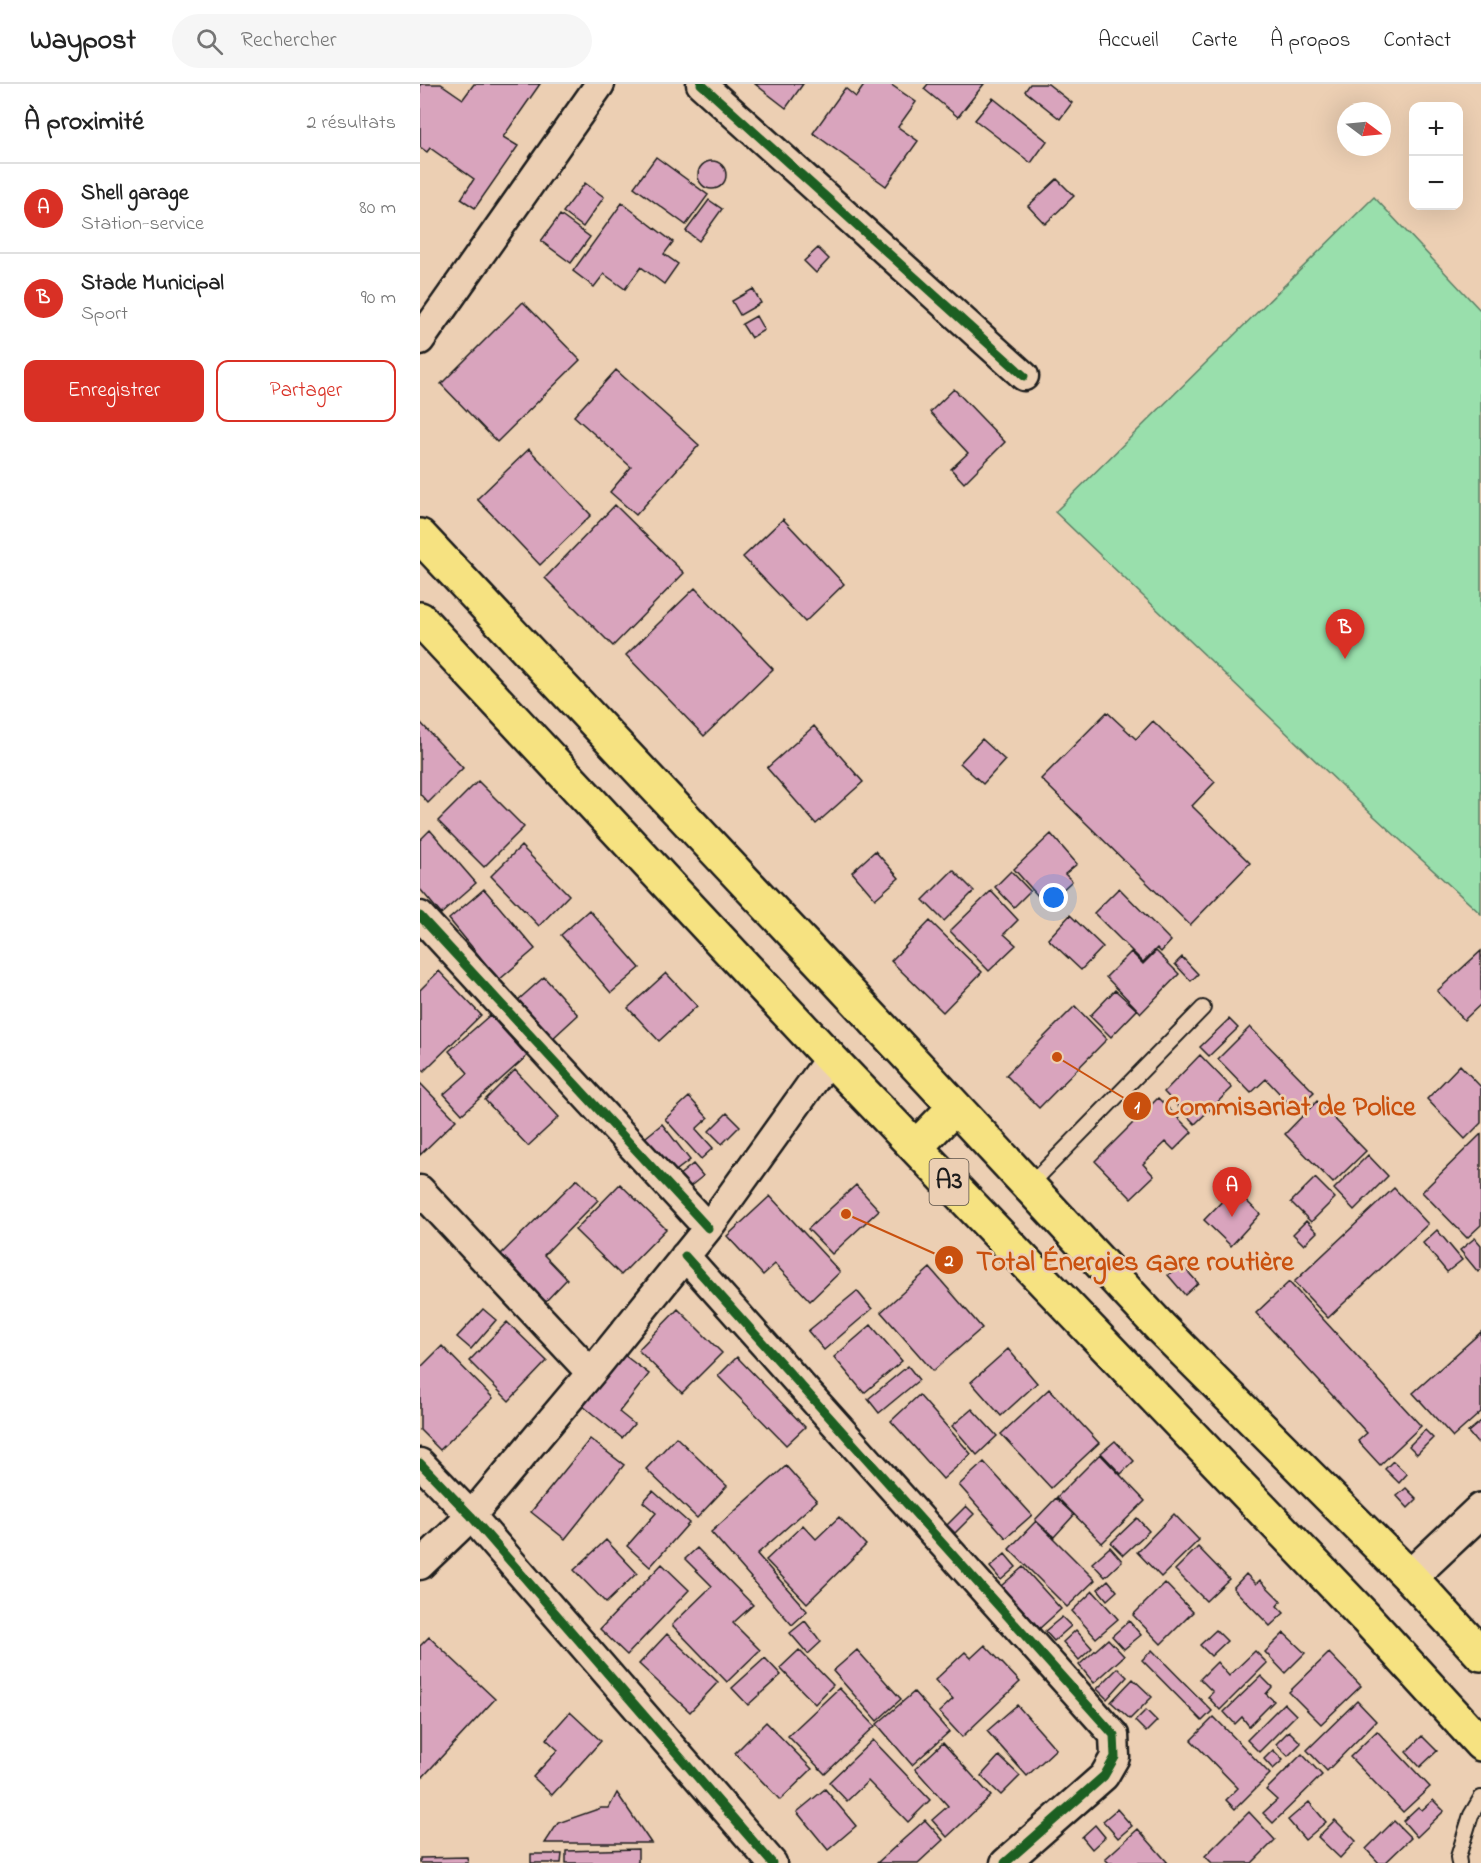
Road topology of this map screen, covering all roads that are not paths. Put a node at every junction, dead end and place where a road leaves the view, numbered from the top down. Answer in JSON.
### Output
{"nodes":[{"id":1,"x":600,"y":84,"type":"edge"},
{"id":2,"x":701,"y":84,"type":"edge"},
{"id":3,"x":420,"y":340,"type":"edge"},
{"id":4,"x":1024,"y":376,"type":"dead end"},
{"id":5,"x":420,"y":536,"type":"edge"},
{"id":6,"x":420,"y":619,"type":"edge"},
{"id":7,"x":420,"y":916,"type":"edge"},
{"id":8,"x":1203,"y":1008,"type":"dead end"},
{"id":9,"x":830,"y":1058,"type":"junction"},
{"id":10,"x":955,"y":1107,"type":"junction"},
{"id":11,"x":916,"y":1147,"type":"junction"},
{"id":12,"x":1029,"y":1186,"type":"junction"},
{"id":13,"x":420,"y":1190,"type":"edge"},
{"id":14,"x":708,"y":1228,"type":"junction"},
{"id":15,"x":685,"y":1256,"type":"junction"},
{"id":16,"x":591,"y":1373,"type":"junction"},
{"id":17,"x":420,"y":1463,"type":"edge"},
{"id":18,"x":1481,"y":1510,"type":"edge"},
{"id":19,"x":471,"y":1516,"type":"junction"},
{"id":20,"x":420,"y":1565,"type":"edge"},
{"id":21,"x":1410,"y":1577,"type":"junction"},
{"id":22,"x":1481,"y":1654,"type":"edge"},
{"id":23,"x":1481,"y":1743,"type":"edge"},
{"id":24,"x":1481,"y":1798,"type":"edge"},
{"id":25,"x":772,"y":1863,"type":"edge"},
{"id":26,"x":1005,"y":1863,"type":"edge"},
{"id":27,"x":1459,"y":1863,"type":"edge"}],
"edges":[{"from":1,"to":3,"type":"street"},
{"from":2,"to":4,"type":"street"},
{"from":5,"to":10,"type":"highway","number":"A3"},
{"from":6,"to":9,"type":"highway","number":"A3"},
{"from":7,"to":14,"type":"street"},
{"from":8,"to":12,"type":"lane"},
{"from":9,"to":11,"type":"highway","number":"A3"},
{"from":9,"to":14,"type":"street"},
{"from":10,"to":11,"type":"highway"},
{"from":10,"to":12,"type":"highway","number":"A3"},
{"from":11,"to":23,"type":"highway","number":"A3"},
{"from":12,"to":21,"type":"highway","number":"A3"},
{"from":13,"to":16,"type":"street"},
{"from":14,"to":15,"type":"street"},
{"from":15,"to":16,"type":"street"},
{"from":15,"to":26,"type":"street"},
{"from":16,"to":19,"type":"street"},
{"from":17,"to":19,"type":"street"},
{"from":18,"to":21,"type":"street"},
{"from":19,"to":20,"type":"street"},
{"from":19,"to":25,"type":"street"},
{"from":21,"to":22,"type":"highway","number":"A3"},
{"from":24,"to":27,"type":"lane"}]}
